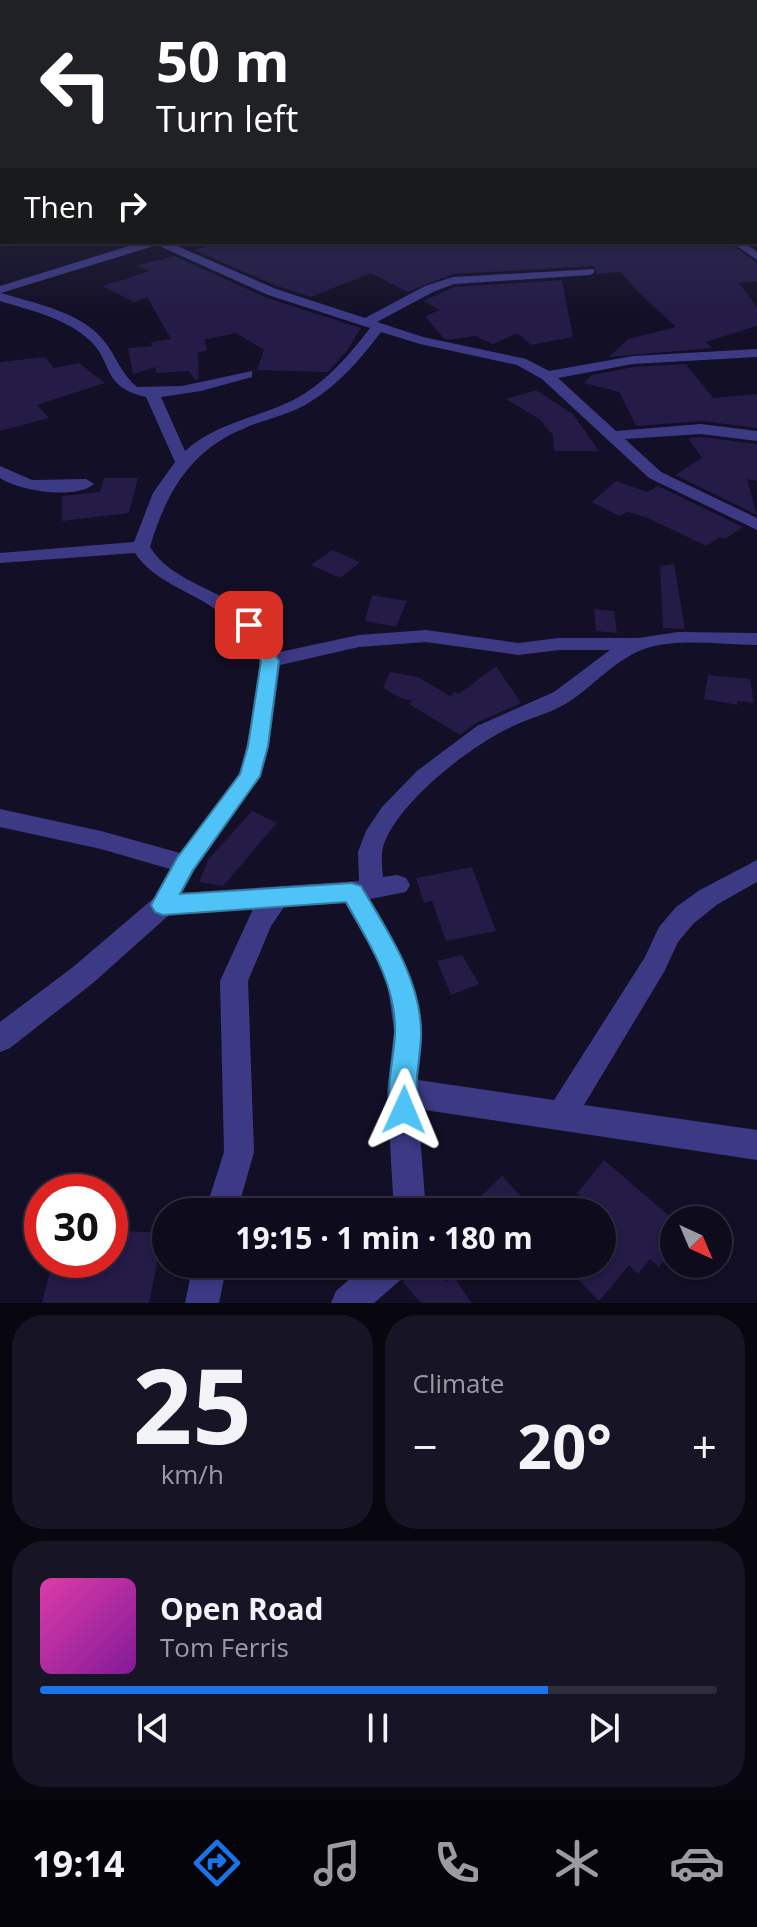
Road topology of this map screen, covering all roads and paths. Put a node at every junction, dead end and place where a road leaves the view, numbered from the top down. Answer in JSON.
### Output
{"nodes":[{"id":1,"x":149,"y":244,"type":"edge"},
{"id":2,"x":162,"y":244,"type":"edge"},
{"id":3,"x":740,"y":244,"type":"edge"},
{"id":4,"x":757,"y":257,"type":"edge"},
{"id":5,"x":590,"y":271,"type":"dead end"},
{"id":6,"x":0,"y":290,"type":"edge"},
{"id":7,"x":0,"y":297,"type":"edge"},
{"id":8,"x":373,"y":324,"type":"junction"},
{"id":9,"x":757,"y":353,"type":"edge"},
{"id":10,"x":247,"y":374,"type":"dead end"},
{"id":11,"x":547,"y":376,"type":"junction"},
{"id":12,"x":151,"y":394,"type":"junction"},
{"id":13,"x":611,"y":436,"type":"junction"},
{"id":14,"x":757,"y":436,"type":"edge"},
{"id":15,"x":182,"y":460,"type":"junction"},
{"id":16,"x":0,"y":471,"type":"edge"},
{"id":17,"x":86,"y":484,"type":"dead end"},
{"id":18,"x":757,"y":525,"type":"edge"},
{"id":19,"x":141,"y":547,"type":"junction"},
{"id":20,"x":0,"y":558,"type":"edge"},
{"id":21,"x":757,"y":639,"type":"edge"},
{"id":22,"x":637,"y":644,"type":"junction"},
{"id":23,"x":270,"y":661,"type":"junction"},
{"id":24,"x":0,"y":818,"type":"edge"},
{"id":25,"x":185,"y":864,"type":"junction"},
{"id":26,"x":757,"y":870,"type":"edge"},
{"id":27,"x":374,"y":889,"type":"junction"},
{"id":28,"x":278,"y":896,"type":"junction"},
{"id":29,"x":163,"y":905,"type":"junction"},
{"id":30,"x":0,"y":1039,"type":"edge"},
{"id":31,"x":402,"y":1092,"type":"junction"},
{"id":32,"x":560,"y":1117,"type":"junction"},
{"id":33,"x":757,"y":1145,"type":"edge"},
{"id":34,"x":225,"y":1198,"type":"edge"},
{"id":35,"x":409,"y":1198,"type":"edge"},
{"id":36,"x":207,"y":1278,"type":"edge"},
{"id":37,"x":377,"y":1278,"type":"edge"},
{"id":38,"x":202,"y":1303,"type":"edge"},
{"id":39,"x":348,"y":1303,"type":"edge"}],
"edges":[{"from":1,"to":6,"type":"street"},
{"from":2,"to":8,"type":"street"},
{"from":3,"to":4,"type":"street"},
{"from":5,"to":8,"type":"street"},
{"from":7,"to":12,"type":"street"},
{"from":8,"to":11,"type":"street"},
{"from":8,"to":15,"type":"street"},
{"from":9,"to":11,"type":"street"},
{"from":10,"to":12,"type":"street"},
{"from":11,"to":13,"type":"street"},
{"from":12,"to":15,"type":"street"},
{"from":13,"to":14,"type":"street"},
{"from":13,"to":18,"type":"street"},
{"from":15,"to":19,"type":"street"},
{"from":16,"to":17,"type":"street"},
{"from":19,"to":20,"type":"street"},
{"from":19,"to":23,"type":"street"},
{"from":21,"to":22,"type":"street"},
{"from":22,"to":23,"type":"street"},
{"from":22,"to":27,"type":"street"},
{"from":23,"to":25,"type":"street"},
{"from":24,"to":25,"type":"street"},
{"from":25,"to":29,"type":"street"},
{"from":26,"to":32,"type":"street"},
{"from":27,"to":28,"type":"street"},
{"from":27,"to":31,"type":"street"},
{"from":28,"to":29,"type":"street"},
{"from":28,"to":34,"type":"street"},
{"from":29,"to":30,"type":"street"},
{"from":31,"to":32,"type":"street"},
{"from":31,"to":35,"type":"street"},
{"from":32,"to":33,"type":"street"},
{"from":36,"to":38,"type":"street"},
{"from":37,"to":39,"type":"street"}]}
